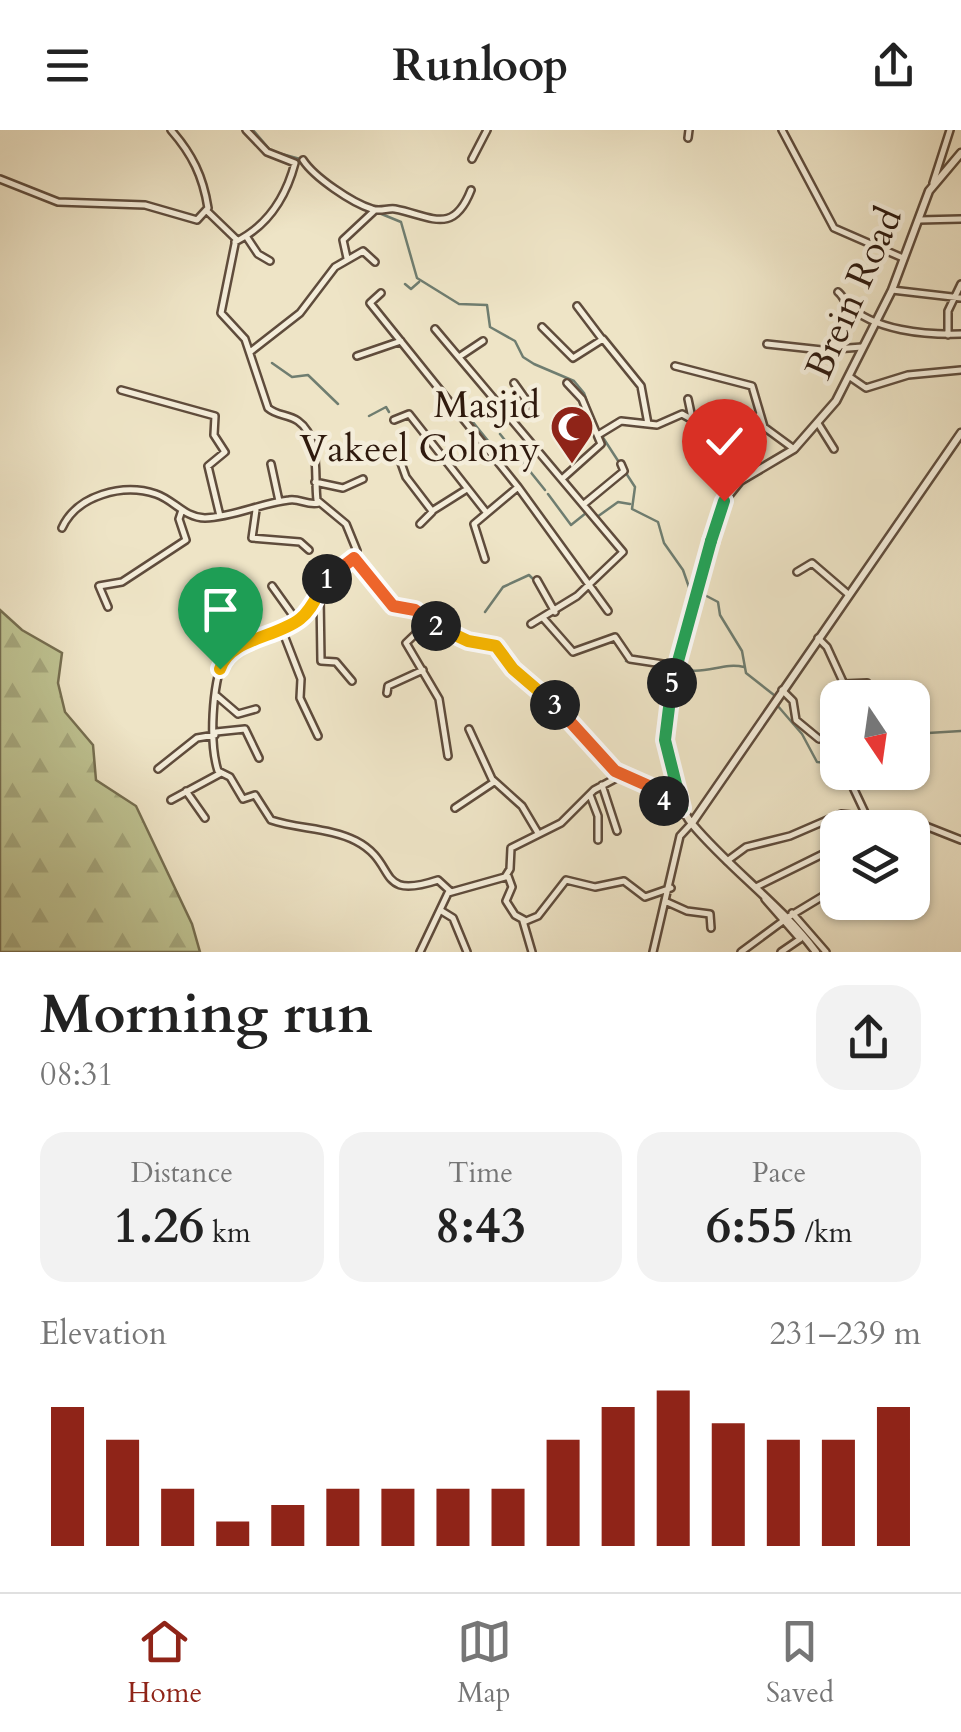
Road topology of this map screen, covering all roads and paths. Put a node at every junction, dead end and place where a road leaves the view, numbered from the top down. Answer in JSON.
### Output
{"nodes":[{"id":1,"x":170,"y":130,"type":"edge"},
{"id":2,"x":246,"y":130,"type":"edge"},
{"id":3,"x":487,"y":130,"type":"edge"},
{"id":4,"x":689,"y":130,"type":"edge"},
{"id":5,"x":782,"y":130,"type":"edge"},
{"id":6,"x":950,"y":130,"type":"edge"},
{"id":7,"x":688,"y":138,"type":"dead end"},
{"id":8,"x":961,"y":153,"type":"edge"},
{"id":9,"x":472,"y":159,"type":"dead end"},
{"id":10,"x":303,"y":160,"type":"dead end"},
{"id":11,"x":0,"y":179,"type":"edge"},
{"id":12,"x":934,"y":184,"type":"junction"},
{"id":13,"x":471,"y":190,"type":"dead end"},
{"id":14,"x":207,"y":211,"type":"junction"},
{"id":15,"x":374,"y":212,"type":"junction"},
{"id":16,"x":961,"y":219,"type":"edge"},
{"id":17,"x":919,"y":220,"type":"junction"},
{"id":18,"x":246,"y":236,"type":"junction"},
{"id":19,"x":235,"y":242,"type":"junction"},
{"id":20,"x":347,"y":258,"type":"junction"},
{"id":21,"x":903,"y":258,"type":"junction"},
{"id":22,"x":270,"y":261,"type":"dead end"},
{"id":23,"x":375,"y":262,"type":"dead end"},
{"id":24,"x":961,"y":284,"type":"edge"},
{"id":25,"x":892,"y":290,"type":"junction"},
{"id":26,"x":838,"y":292,"type":"dead end"},
{"id":27,"x":382,"y":293,"type":"dead end"},
{"id":28,"x":958,"y":298,"type":"edge"},
{"id":29,"x":576,"y":306,"type":"dead end"},
{"id":30,"x":878,"y":321,"type":"junction"},
{"id":31,"x":542,"y":327,"type":"dead end"},
{"id":32,"x":436,"y":329,"type":"dead end"},
{"id":33,"x":961,"y":334,"type":"edge"},
{"id":34,"x":948,"y":335,"type":"junction"},
{"id":35,"x":602,"y":339,"type":"junction"},
{"id":36,"x":402,"y":340,"type":"junction"},
{"id":37,"x":483,"y":341,"type":"dead end"},
{"id":38,"x":768,"y":344,"type":"dead end"},
{"id":39,"x":865,"y":347,"type":"junction"},
{"id":40,"x":250,"y":352,"type":"junction"},
{"id":41,"x":357,"y":356,"type":"dead end"},
{"id":42,"x":459,"y":357,"type":"junction"},
{"id":43,"x":675,"y":366,"type":"dead end"},
{"id":44,"x":961,"y":370,"type":"edge"},
{"id":45,"x":850,"y":377,"type":"junction"},
{"id":46,"x":514,"y":383,"type":"dead end"},
{"id":47,"x":567,"y":383,"type":"dead end"},
{"id":48,"x":121,"y":390,"type":"dead end"},
{"id":49,"x":688,"y":400,"type":"dead end"},
{"id":50,"x":760,"y":415,"type":"junction"},
{"id":51,"x":510,"y":417,"type":"junction"},
{"id":52,"x":394,"y":420,"type":"dead end"},
{"id":53,"x":693,"y":421,"type":"junction"},
{"id":54,"x":648,"y":424,"type":"junction"},
{"id":55,"x":747,"y":424,"type":"junction"},
{"id":56,"x":818,"y":425,"type":"junction"},
{"id":57,"x":961,"y":432,"type":"edge"},
{"id":58,"x":600,"y":434,"type":"junction"},
{"id":59,"x":794,"y":449,"type":"junction"},
{"id":60,"x":834,"y":449,"type":"dead end"},
{"id":61,"x":401,"y":463,"type":"dead end"},
{"id":62,"x":271,"y":464,"type":"dead end"},
{"id":63,"x":621,"y":470,"type":"dead end"},
{"id":64,"x":563,"y":478,"type":"junction"},
{"id":65,"x":363,"y":479,"type":"dead end"},
{"id":66,"x":315,"y":482,"type":"junction"},
{"id":67,"x":518,"y":487,"type":"junction"},
{"id":68,"x":466,"y":490,"type":"junction"},
{"id":69,"x":728,"y":494,"type":"junction"},
{"id":70,"x":279,"y":502,"type":"junction"},
{"id":71,"x":318,"y":503,"type":"junction"},
{"id":72,"x":584,"y":504,"type":"junction"},
{"id":73,"x":182,"y":510,"type":"junction"},
{"id":74,"x":256,"y":510,"type":"junction"},
{"id":75,"x":433,"y":511,"type":"junction"},
{"id":76,"x":486,"y":512,"type":"junction"},
{"id":77,"x":220,"y":516,"type":"junction"},
{"id":78,"x":420,"y":524,"type":"dead end"},
{"id":79,"x":62,"y":528,"type":"dead end"},
{"id":80,"x":309,"y":550,"type":"dead end"},
{"id":81,"x":354,"y":558,"type":"junction"},
{"id":82,"x":485,"y":559,"type":"dead end"},
{"id":83,"x":796,"y":572,"type":"dead end"},
{"id":84,"x":537,"y":580,"type":"dead end"},
{"id":85,"x":272,"y":586,"type":"dead end"},
{"id":86,"x":590,"y":586,"type":"junction"},
{"id":87,"x":319,"y":593,"type":"junction"},
{"id":88,"x":848,"y":594,"type":"junction"},
{"id":89,"x":108,"y":607,"type":"dead end"},
{"id":90,"x":608,"y":611,"type":"dead end"},
{"id":91,"x":555,"y":612,"type":"junction"},
{"id":92,"x":544,"y":619,"type":"junction"},
{"id":93,"x":429,"y":621,"type":"junction"},
{"id":94,"x":296,"y":622,"type":"junction"},
{"id":95,"x":531,"y":624,"type":"dead end"},
{"id":96,"x":282,"y":630,"type":"junction"},
{"id":97,"x":818,"y":638,"type":"junction"},
{"id":98,"x":676,"y":666,"type":"junction"},
{"id":99,"x":422,"y":670,"type":"junction"},
{"id":100,"x":842,"y":680,"type":"edge"},
{"id":101,"x":352,"y":681,"type":"dead end"},
{"id":102,"x":782,"y":690,"type":"junction"},
{"id":103,"x":386,"y":693,"type":"dead end"},
{"id":104,"x":217,"y":696,"type":"junction"},
{"id":105,"x":256,"y":708,"type":"dead end"},
{"id":106,"x":469,"y":729,"type":"dead end"},
{"id":107,"x":216,"y":734,"type":"junction"},
{"id":108,"x":318,"y":736,"type":"dead end"},
{"id":109,"x":819,"y":739,"type":"dead end"},
{"id":110,"x":448,"y":756,"type":"dead end"},
{"id":111,"x":258,"y":758,"type":"dead end"},
{"id":112,"x":158,"y":770,"type":"dead end"},
{"id":113,"x":221,"y":773,"type":"junction"},
{"id":114,"x":622,"y":775,"type":"junction"},
{"id":115,"x":494,"y":782,"type":"junction"},
{"id":116,"x":602,"y":786,"type":"junction"},
{"id":117,"x":186,"y":792,"type":"junction"},
{"id":118,"x":590,"y":795,"type":"junction"},
{"id":119,"x":171,"y":800,"type":"dead end"},
{"id":120,"x":455,"y":808,"type":"dead end"},
{"id":121,"x":682,"y":808,"type":"junction"},
{"id":122,"x":205,"y":818,"type":"dead end"},
{"id":123,"x":692,"y":823,"type":"junction"},
{"id":124,"x":820,"y":823,"type":"edge"},
{"id":125,"x":930,"y":828,"type":"edge"},
{"id":126,"x":617,"y":832,"type":"dead end"},
{"id":127,"x":538,"y":834,"type":"junction"},
{"id":128,"x":598,"y":840,"type":"dead end"},
{"id":129,"x":961,"y":840,"type":"edge"},
{"id":130,"x":820,"y":855,"type":"edge"},
{"id":131,"x":727,"y":860,"type":"junction"},
{"id":132,"x":508,"y":876,"type":"junction"},
{"id":133,"x":756,"y":887,"type":"junction"},
{"id":134,"x":670,"y":888,"type":"junction"},
{"id":135,"x":450,"y":891,"type":"junction"},
{"id":136,"x":820,"y":897,"type":"edge"},
{"id":137,"x":667,"y":902,"type":"junction"},
{"id":138,"x":440,"y":910,"type":"junction"},
{"id":139,"x":787,"y":918,"type":"junction"},
{"id":140,"x":522,"y":921,"type":"junction"},
{"id":141,"x":711,"y":928,"type":"dead end"},
{"id":142,"x":420,"y":952,"type":"edge"},
{"id":143,"x":468,"y":952,"type":"edge"},
{"id":144,"x":532,"y":952,"type":"edge"},
{"id":145,"x":653,"y":952,"type":"edge"},
{"id":146,"x":741,"y":952,"type":"edge"},
{"id":147,"x":781,"y":952,"type":"edge"},
{"id":148,"x":816,"y":952,"type":"edge"},
{"id":149,"x":826,"y":952,"type":"edge"}],
"edges":[{"from":1,"to":14,"type":"street"},
{"from":2,"to":18,"type":"street"},
{"from":3,"to":9,"type":"street"},
{"from":4,"to":7,"type":"street"},
{"from":5,"to":21,"type":"street"},
{"from":6,"to":12,"type":"street"},
{"from":8,"to":12,"type":"street","name":"Brein Road"},
{"from":10,"to":15,"type":"street"},
{"from":11,"to":14,"type":"street"},
{"from":12,"to":17,"type":"street","name":"Brein Road"},
{"from":13,"to":15,"type":"street"},
{"from":14,"to":19,"type":"street"},
{"from":15,"to":20,"type":"street"},
{"from":16,"to":17,"type":"street"},
{"from":17,"to":21,"type":"street","name":"Brein Road"},
{"from":18,"to":19,"type":"street"},
{"from":18,"to":22,"type":"street"},
{"from":19,"to":40,"type":"street"},
{"from":20,"to":23,"type":"street"},
{"from":20,"to":40,"type":"street"},
{"from":21,"to":25,"type":"street","name":"Brein Road"},
{"from":24,"to":28,"type":"street"},
{"from":25,"to":28,"type":"street"},
{"from":25,"to":30,"type":"street","name":"Brein Road"},
{"from":26,"to":30,"type":"street"},
{"from":27,"to":36,"type":"street"},
{"from":28,"to":34,"type":"street"},
{"from":29,"to":35,"type":"street"},
{"from":30,"to":34,"type":"street"},
{"from":30,"to":39,"type":"street","name":"Brein Road"},
{"from":31,"to":35,"type":"street"},
{"from":32,"to":42,"type":"street"},
{"from":33,"to":34,"type":"street"},
{"from":35,"to":54,"type":"street"},
{"from":36,"to":41,"type":"street"},
{"from":36,"to":67,"type":"street"},
{"from":37,"to":42,"type":"street"},
{"from":38,"to":39,"type":"street"},
{"from":39,"to":45,"type":"street","name":"Brein Road"},
{"from":40,"to":66,"type":"street"},
{"from":42,"to":51,"type":"street"},
{"from":43,"to":50,"type":"street"},
{"from":44,"to":45,"type":"street"},
{"from":45,"to":56,"type":"street","name":"Brein Road"},
{"from":46,"to":51,"type":"street"},
{"from":47,"to":58,"type":"street"},
{"from":48,"to":77,"type":"street"},
{"from":49,"to":53,"type":"street"},
{"from":50,"to":55,"type":"street"},
{"from":50,"to":59,"type":"street"},
{"from":51,"to":64,"type":"street"},
{"from":52,"to":68,"type":"street"},
{"from":53,"to":54,"type":"street"},
{"from":53,"to":55,"type":"street"},
{"from":54,"to":58,"type":"street"},
{"from":55,"to":69,"type":"street"},
{"from":56,"to":59,"type":"street","name":"Brein Road"},
{"from":56,"to":60,"type":"street"},
{"from":57,"to":88,"type":"street"},
{"from":58,"to":64,"type":"street"},
{"from":59,"to":69,"type":"street","name":"Brein Road"},
{"from":61,"to":75,"type":"street"},
{"from":62,"to":70,"type":"street"},
{"from":63,"to":72,"type":"street"},
{"from":64,"to":72,"type":"street"},
{"from":65,"to":66,"type":"street"},
{"from":66,"to":71,"type":"street"},
{"from":67,"to":76,"type":"street"},
{"from":67,"to":86,"type":"street"},
{"from":68,"to":75,"type":"street"},
{"from":68,"to":76,"type":"street"},
{"from":69,"to":98,"type":"street"},
{"from":70,"to":71,"type":"street"},
{"from":70,"to":74,"type":"street"},
{"from":71,"to":81,"type":"street"},
{"from":72,"to":86,"type":"street"},
{"from":73,"to":77,"type":"street"},
{"from":73,"to":79,"type":"street"},
{"from":73,"to":89,"type":"street"},
{"from":74,"to":77,"type":"street"},
{"from":74,"to":80,"type":"street"},
{"from":75,"to":78,"type":"street"},
{"from":76,"to":82,"type":"street"},
{"from":81,"to":87,"type":"street"},
{"from":81,"to":93,"type":"street"},
{"from":83,"to":88,"type":"street"},
{"from":84,"to":91,"type":"street"},
{"from":85,"to":94,"type":"street"},
{"from":86,"to":90,"type":"street"},
{"from":86,"to":91,"type":"street"},
{"from":87,"to":94,"type":"street"},
{"from":87,"to":101,"type":"street"},
{"from":88,"to":97,"type":"street"},
{"from":91,"to":92,"type":"street"},
{"from":92,"to":95,"type":"street"},
{"from":92,"to":98,"type":"street"},
{"from":93,"to":99,"type":"street"},
{"from":93,"to":114,"type":"street"},
{"from":94,"to":96,"type":"street"},
{"from":96,"to":104,"type":"street"},
{"from":96,"to":108,"type":"street"},
{"from":97,"to":100,"type":"street"},
{"from":97,"to":102,"type":"street"},
{"from":98,"to":121,"type":"street"},
{"from":99,"to":103,"type":"street"},
{"from":99,"to":110,"type":"street"},
{"from":102,"to":109,"type":"street"},
{"from":102,"to":123,"type":"street"},
{"from":104,"to":105,"type":"street"},
{"from":104,"to":107,"type":"street"},
{"from":106,"to":115,"type":"street"},
{"from":107,"to":111,"type":"street"},
{"from":107,"to":112,"type":"street"},
{"from":107,"to":113,"type":"street"},
{"from":113,"to":117,"type":"street"},
{"from":113,"to":135,"type":"street"},
{"from":114,"to":116,"type":"street"},
{"from":114,"to":121,"type":"street"},
{"from":115,"to":120,"type":"street"},
{"from":115,"to":127,"type":"street"},
{"from":116,"to":118,"type":"street"},
{"from":116,"to":126,"type":"street"},
{"from":117,"to":119,"type":"street"},
{"from":117,"to":122,"type":"street"},
{"from":118,"to":127,"type":"street"},
{"from":118,"to":128,"type":"street"},
{"from":121,"to":123,"type":"street"},
{"from":123,"to":131,"type":"street"},
{"from":123,"to":134,"type":"street"},
{"from":124,"to":131,"type":"street"},
{"from":125,"to":129,"type":"street"},
{"from":127,"to":132,"type":"street"},
{"from":130,"to":133,"type":"street"},
{"from":131,"to":133,"type":"street"},
{"from":132,"to":135,"type":"street"},
{"from":132,"to":140,"type":"street"},
{"from":133,"to":139,"type":"street"},
{"from":134,"to":137,"type":"street"},
{"from":134,"to":140,"type":"street"},
{"from":135,"to":138,"type":"street"},
{"from":136,"to":139,"type":"street"},
{"from":137,"to":141,"type":"street"},
{"from":137,"to":145,"type":"street"},
{"from":138,"to":142,"type":"street"},
{"from":138,"to":143,"type":"street"},
{"from":139,"to":146,"type":"street"},
{"from":139,"to":147,"type":"street"},
{"from":139,"to":148,"type":"street"},
{"from":139,"to":149,"type":"street"},
{"from":140,"to":144,"type":"street"}]}
